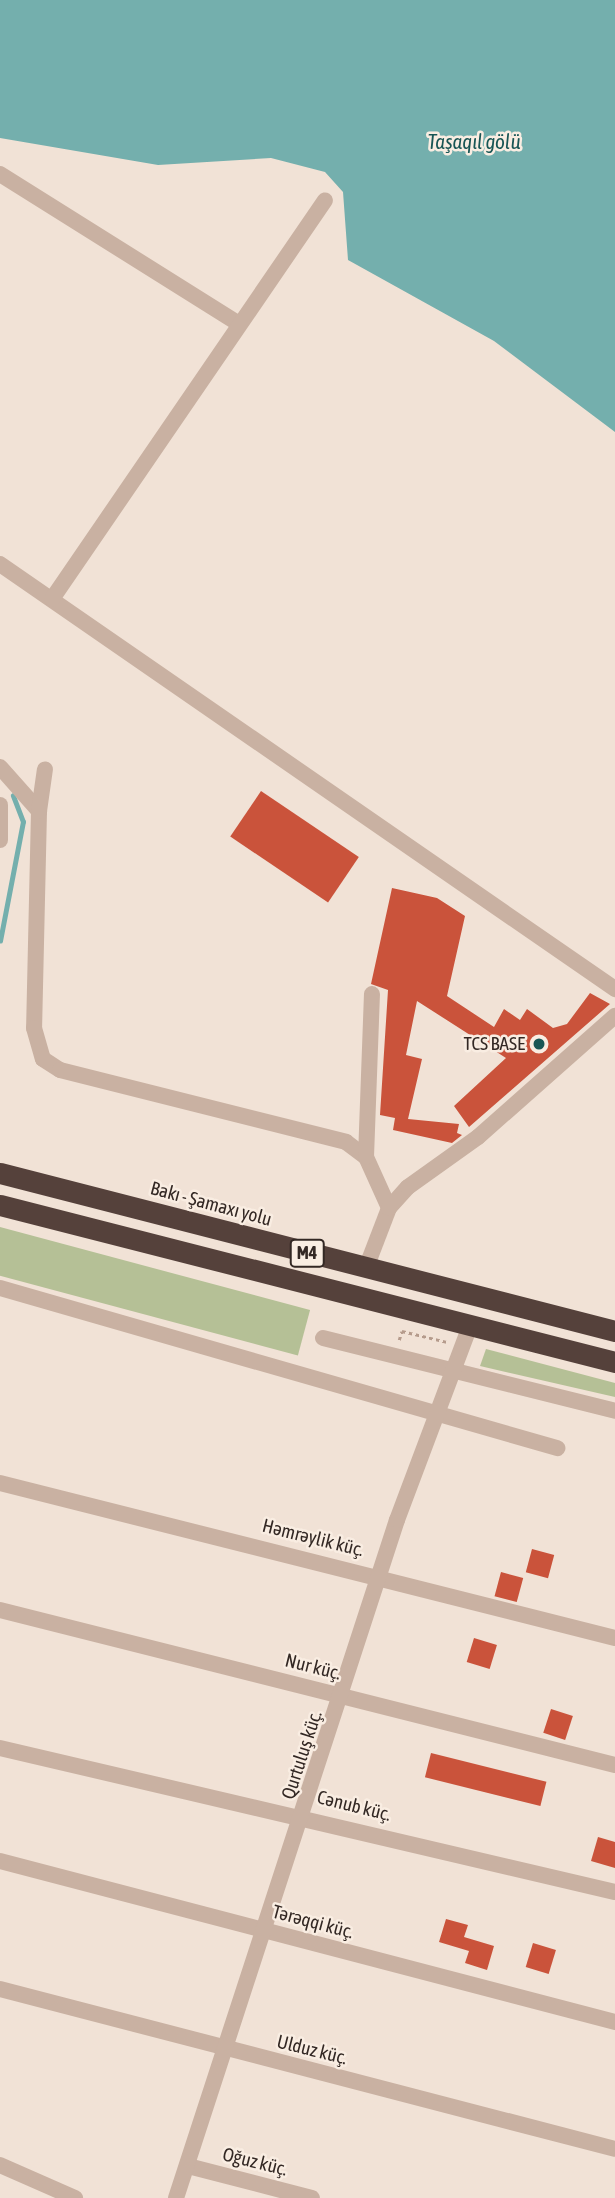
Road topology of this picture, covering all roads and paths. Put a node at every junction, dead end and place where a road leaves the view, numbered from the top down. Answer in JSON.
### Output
{"nodes":[{"id":1,"x":0,"y":174,"type":"edge"},
{"id":2,"x":325,"y":200,"type":"dead end"},
{"id":3,"x":236,"y":322,"type":"junction"},
{"id":4,"x":0,"y":564,"type":"edge"},
{"id":5,"x":52,"y":599,"type":"junction"},
{"id":6,"x":45,"y":769,"type":"dead end"},
{"id":7,"x":3,"y":778,"type":"edge"},
{"id":8,"x":0,"y":805,"type":"edge"},
{"id":9,"x":39,"y":811,"type":"junction"},
{"id":10,"x":0,"y":840,"type":"edge"},
{"id":11,"x":615,"y":989,"type":"edge"},
{"id":12,"x":372,"y":994,"type":"dead end"},
{"id":13,"x":613,"y":1021,"type":"edge"},
{"id":14,"x":366,"y":1157,"type":"junction"},
{"id":15,"x":0,"y":1173,"type":"edge"},
{"id":16,"x":0,"y":1205,"type":"edge"},
{"id":17,"x":389,"y":1208,"type":"junction"},
{"id":18,"x":366,"y":1268,"type":"junction"},
{"id":19,"x":0,"y":1288,"type":"edge"},
{"id":20,"x":470,"y":1326,"type":"junction"},
{"id":21,"x":615,"y":1331,"type":"edge"},
{"id":22,"x":323,"y":1338,"type":"dead end"},
{"id":23,"x":464,"y":1346,"type":"junction"},
{"id":24,"x":395,"y":1356,"type":"junction"},
{"id":25,"x":615,"y":1362,"type":"edge"},
{"id":26,"x":456,"y":1371,"type":"junction"},
{"id":27,"x":615,"y":1411,"type":"edge"},
{"id":28,"x":439,"y":1418,"type":"junction"},
{"id":29,"x":557,"y":1448,"type":"dead end"},
{"id":30,"x":0,"y":1483,"type":"edge"},
{"id":31,"x":381,"y":1577,"type":"junction"},
{"id":32,"x":0,"y":1610,"type":"edge"},
{"id":33,"x":615,"y":1638,"type":"edge"},
{"id":34,"x":344,"y":1697,"type":"junction"},
{"id":35,"x":0,"y":1748,"type":"edge"},
{"id":36,"x":615,"y":1765,"type":"edge"},
{"id":37,"x":304,"y":1815,"type":"junction"},
{"id":38,"x":0,"y":1861,"type":"edge"},
{"id":39,"x":615,"y":1892,"type":"edge"},
{"id":40,"x":265,"y":1931,"type":"junction"},
{"id":41,"x":0,"y":1989,"type":"edge"},
{"id":42,"x":615,"y":2022,"type":"edge"},
{"id":43,"x":225,"y":2050,"type":"junction"},
{"id":44,"x":615,"y":2149,"type":"edge"},
{"id":45,"x":0,"y":2165,"type":"edge"},
{"id":46,"x":188,"y":2166,"type":"junction"},
{"id":47,"x":75,"y":2198,"type":"edge"},
{"id":48,"x":176,"y":2198,"type":"edge"},
{"id":49,"x":312,"y":2198,"type":"edge"}],
"edges":[{"from":1,"to":3,"type":"street"},
{"from":2,"to":3,"type":"street"},
{"from":3,"to":5,"type":"street"},
{"from":4,"to":5,"type":"street"},
{"from":5,"to":11,"type":"street"},
{"from":6,"to":9,"type":"street"},
{"from":7,"to":9,"type":"street"},
{"from":8,"to":10,"type":"street"},
{"from":9,"to":14,"type":"street"},
{"from":12,"to":14,"type":"street"},
{"from":13,"to":17,"type":"street"},
{"from":14,"to":17,"type":"street"},
{"from":15,"to":18,"type":"highway","name":"Bakı - Şamaxı yolu","number":"M4"},
{"from":16,"to":20,"type":"highway","number":"M4"},
{"from":17,"to":18,"type":"street"},
{"from":18,"to":21,"type":"highway","name":"Bakı - Şamaxı yolu","number":"M4"},
{"from":19,"to":28,"type":"street"},
{"from":20,"to":23,"type":"street","name":"Qurtuluş küç."},
{"from":20,"to":25,"type":"highway","number":"M4"},
{"from":22,"to":24,"type":"street"},
{"from":23,"to":24,"type":"path"},
{"from":23,"to":26,"type":"street","name":"Qurtuluş küç."},
{"from":24,"to":26,"type":"street"},
{"from":26,"to":27,"type":"street"},
{"from":26,"to":28,"type":"street","name":"Qurtuluş küç."},
{"from":28,"to":29,"type":"street"},
{"from":28,"to":31,"type":"street","name":"Qurtuluş küç."},
{"from":30,"to":31,"type":"street","name":"Həmrəylik küç."},
{"from":31,"to":33,"type":"street","name":"Həmrəylik küç."},
{"from":31,"to":34,"type":"street","name":"Qurtuluş küç."},
{"from":32,"to":34,"type":"street","name":"Nur küç."},
{"from":34,"to":36,"type":"street","name":"Nur küç."},
{"from":34,"to":37,"type":"street","name":"Qurtuluş küç."},
{"from":35,"to":37,"type":"street","name":"Cənub küç."},
{"from":37,"to":39,"type":"street","name":"Cənub küç."},
{"from":37,"to":40,"type":"street","name":"Qurtuluş küç."},
{"from":38,"to":40,"type":"street","name":"Tərəqqi küç."},
{"from":40,"to":42,"type":"street","name":"Tərəqqi küç."},
{"from":40,"to":43,"type":"street","name":"Qurtuluş küç."},
{"from":41,"to":43,"type":"street","name":"Ulduz küç."},
{"from":43,"to":44,"type":"street","name":"Ulduz küç."},
{"from":43,"to":46,"type":"street","name":"Qurtuluş küç."},
{"from":45,"to":47,"type":"street"},
{"from":46,"to":48,"type":"street","name":"Qurtuluş küç."},
{"from":46,"to":49,"type":"street","name":"Oğuz küç."}]}
